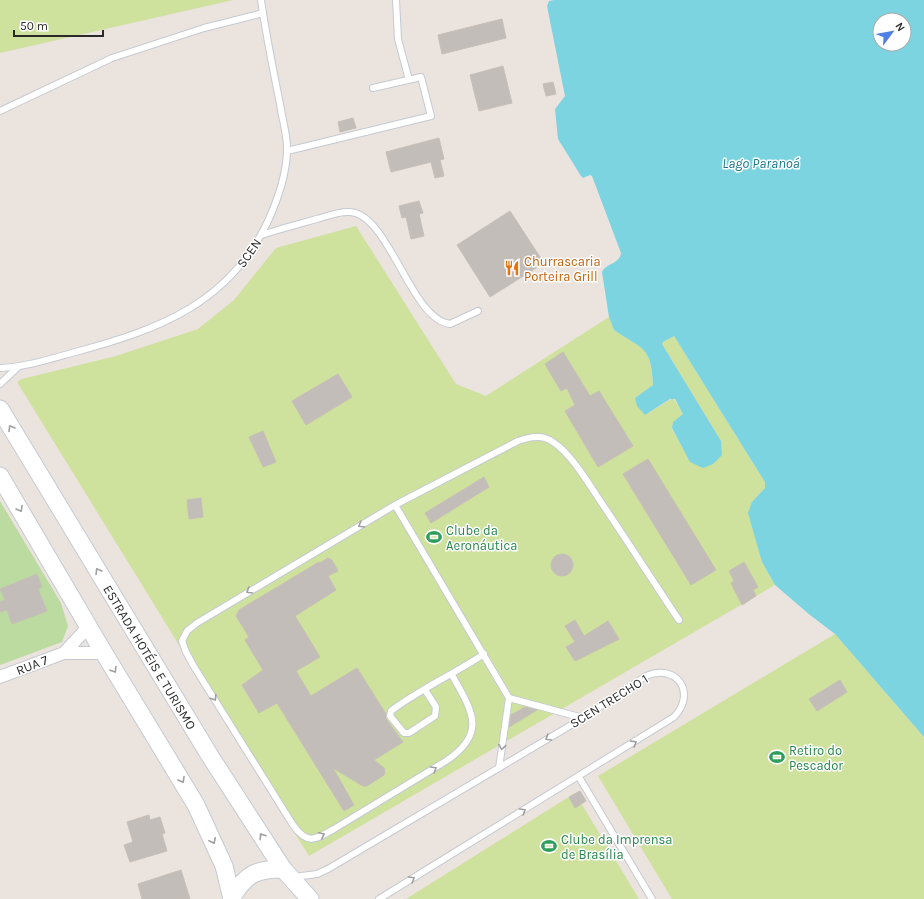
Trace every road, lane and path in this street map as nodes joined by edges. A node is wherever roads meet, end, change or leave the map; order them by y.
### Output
1 (261, 0) edge
2 (396, 0) edge
3 (263, 13) junction
4 (409, 80) junction
5 (374, 88) dead end
6 (0, 111) edge
7 (287, 151) junction
8 (262, 235) junction
9 (478, 311) dead end
10 (18, 367) junction
11 (0, 368) edge
12 (0, 384) edge
13 (0, 409) edge
14 (0, 476) edge
15 (395, 505) junction
16 (679, 620) dead end
17 (88, 627) junction
18 (64, 653) junction
19 (104, 653) junction
20 (484, 654) junction
21 (452, 675) junction
22 (0, 677) edge
23 (425, 690) junction
24 (509, 698) junction
25 (583, 718) junction
26 (499, 768) junction
27 (579, 776) junction
28 (293, 874) junction
29 (232, 898) edge
30 (310, 899) edge
31 (379, 899) edge
32 (652, 899) edge

1 - 3 lane, SCEN
2 - 4 lane
3 - 6 lane
3 - 7 lane, SCEN
4 - 5 lane
4 - 7 lane
7 - 8 lane, SCEN
8 - 9 lane
8 - 10 lane, SCEN
10 - 11 lane, SCEN
10 - 12 lane, SCEN
28 -> 13 main road, ESTRADA HOTÉIS E TURISMO
14 -> 17 main road
15 - 16 lane
15 - 20 lane
15 -> 21 lane
17 - 18 street, RUA 7
17 - 19 main road
18 - 19 street, RUA 7
18 - 22 street, RUA 7
19 -> 29 main road
20 - 21 lane
20 - 24 lane
21 - 23 lane
23 - 23 lane
24 - 25 lane
24 -> 26 lane
25 -> 26 lane, SCEN TRECHO 1
27 -> 25 lane, SCEN TRECHO 1
26 - 28 lane, SCEN TRECHO 1
31 -> 27 lane, SCEN TRECHO 1
27 - 32 lane
28 - 29 main road
28 - 30 main road, ESTRADA HOTÉIS E TURISMO

